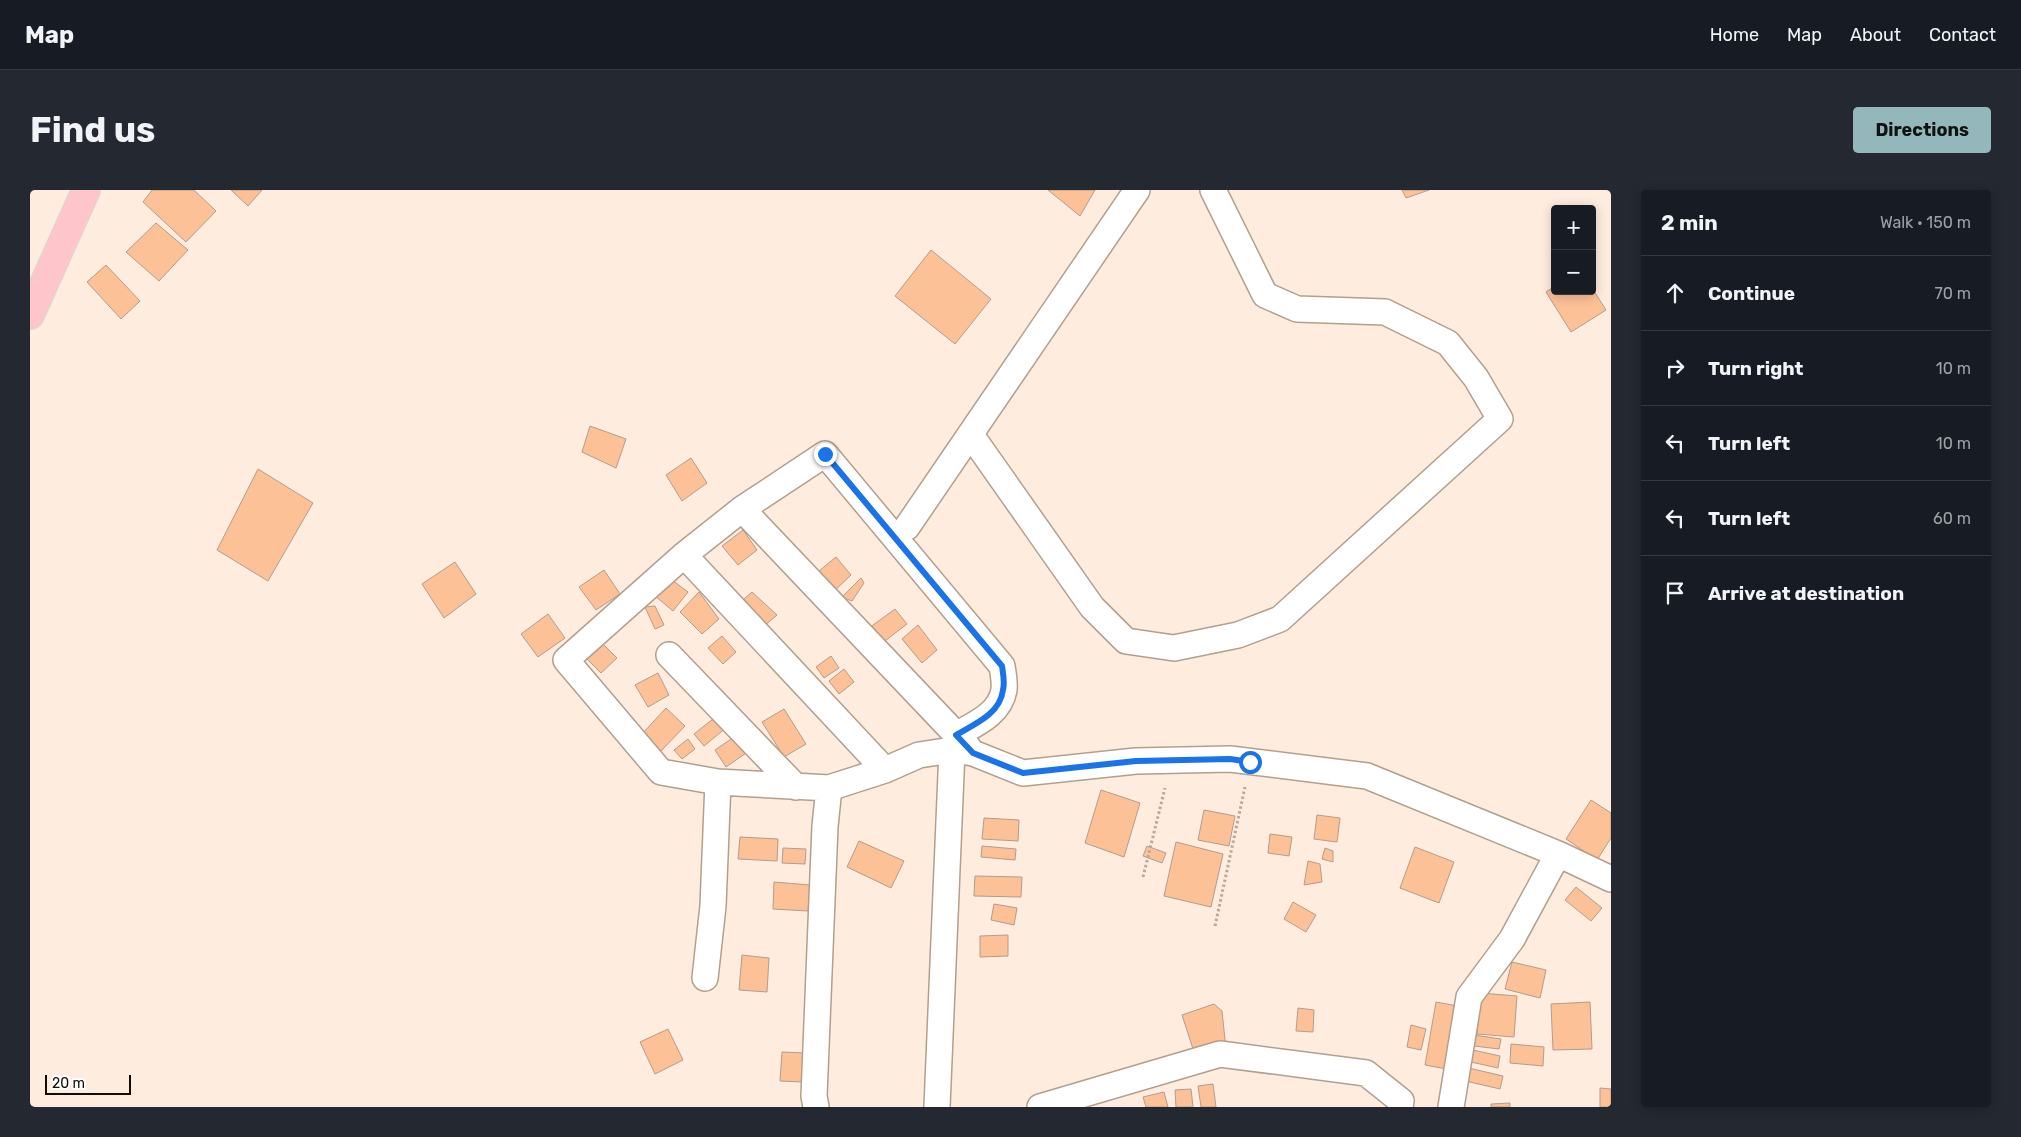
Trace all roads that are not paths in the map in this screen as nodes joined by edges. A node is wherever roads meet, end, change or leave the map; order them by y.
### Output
1 (86, 190) edge
2 (1137, 190) edge
3 (1213, 190) edge
4 (30, 315) edge
5 (971, 436) junction
6 (742, 509) junction
7 (907, 528) dead end
8 (684, 556) junction
9 (669, 655) dead end
10 (960, 746) junction
11 (885, 770) junction
12 (718, 782) junction
13 (796, 787) junction
14 (829, 788) junction
15 (1558, 854) junction
16 (1611, 879) edge
17 (704, 978) dead end
18 (1104, 1099) edge
19 (816, 1107) edge
20 (937, 1107) edge
21 (1040, 1107) edge
22 (1400, 1107) edge
23 (1451, 1107) edge

1 - 4 main road
2 - 5 street
3 - 5 street
5 - 7 street
6 - 8 street
6 - 10 street
6 - 10 street
8 - 11 street
8 - 12 street
9 - 13 street
10 - 11 street
10 - 15 street
10 - 20 street
11 - 14 street
12 - 13 street
12 - 17 street
13 - 14 street
14 - 19 street
15 - 16 street
15 - 23 street
18 - 21 street
18 - 22 street

